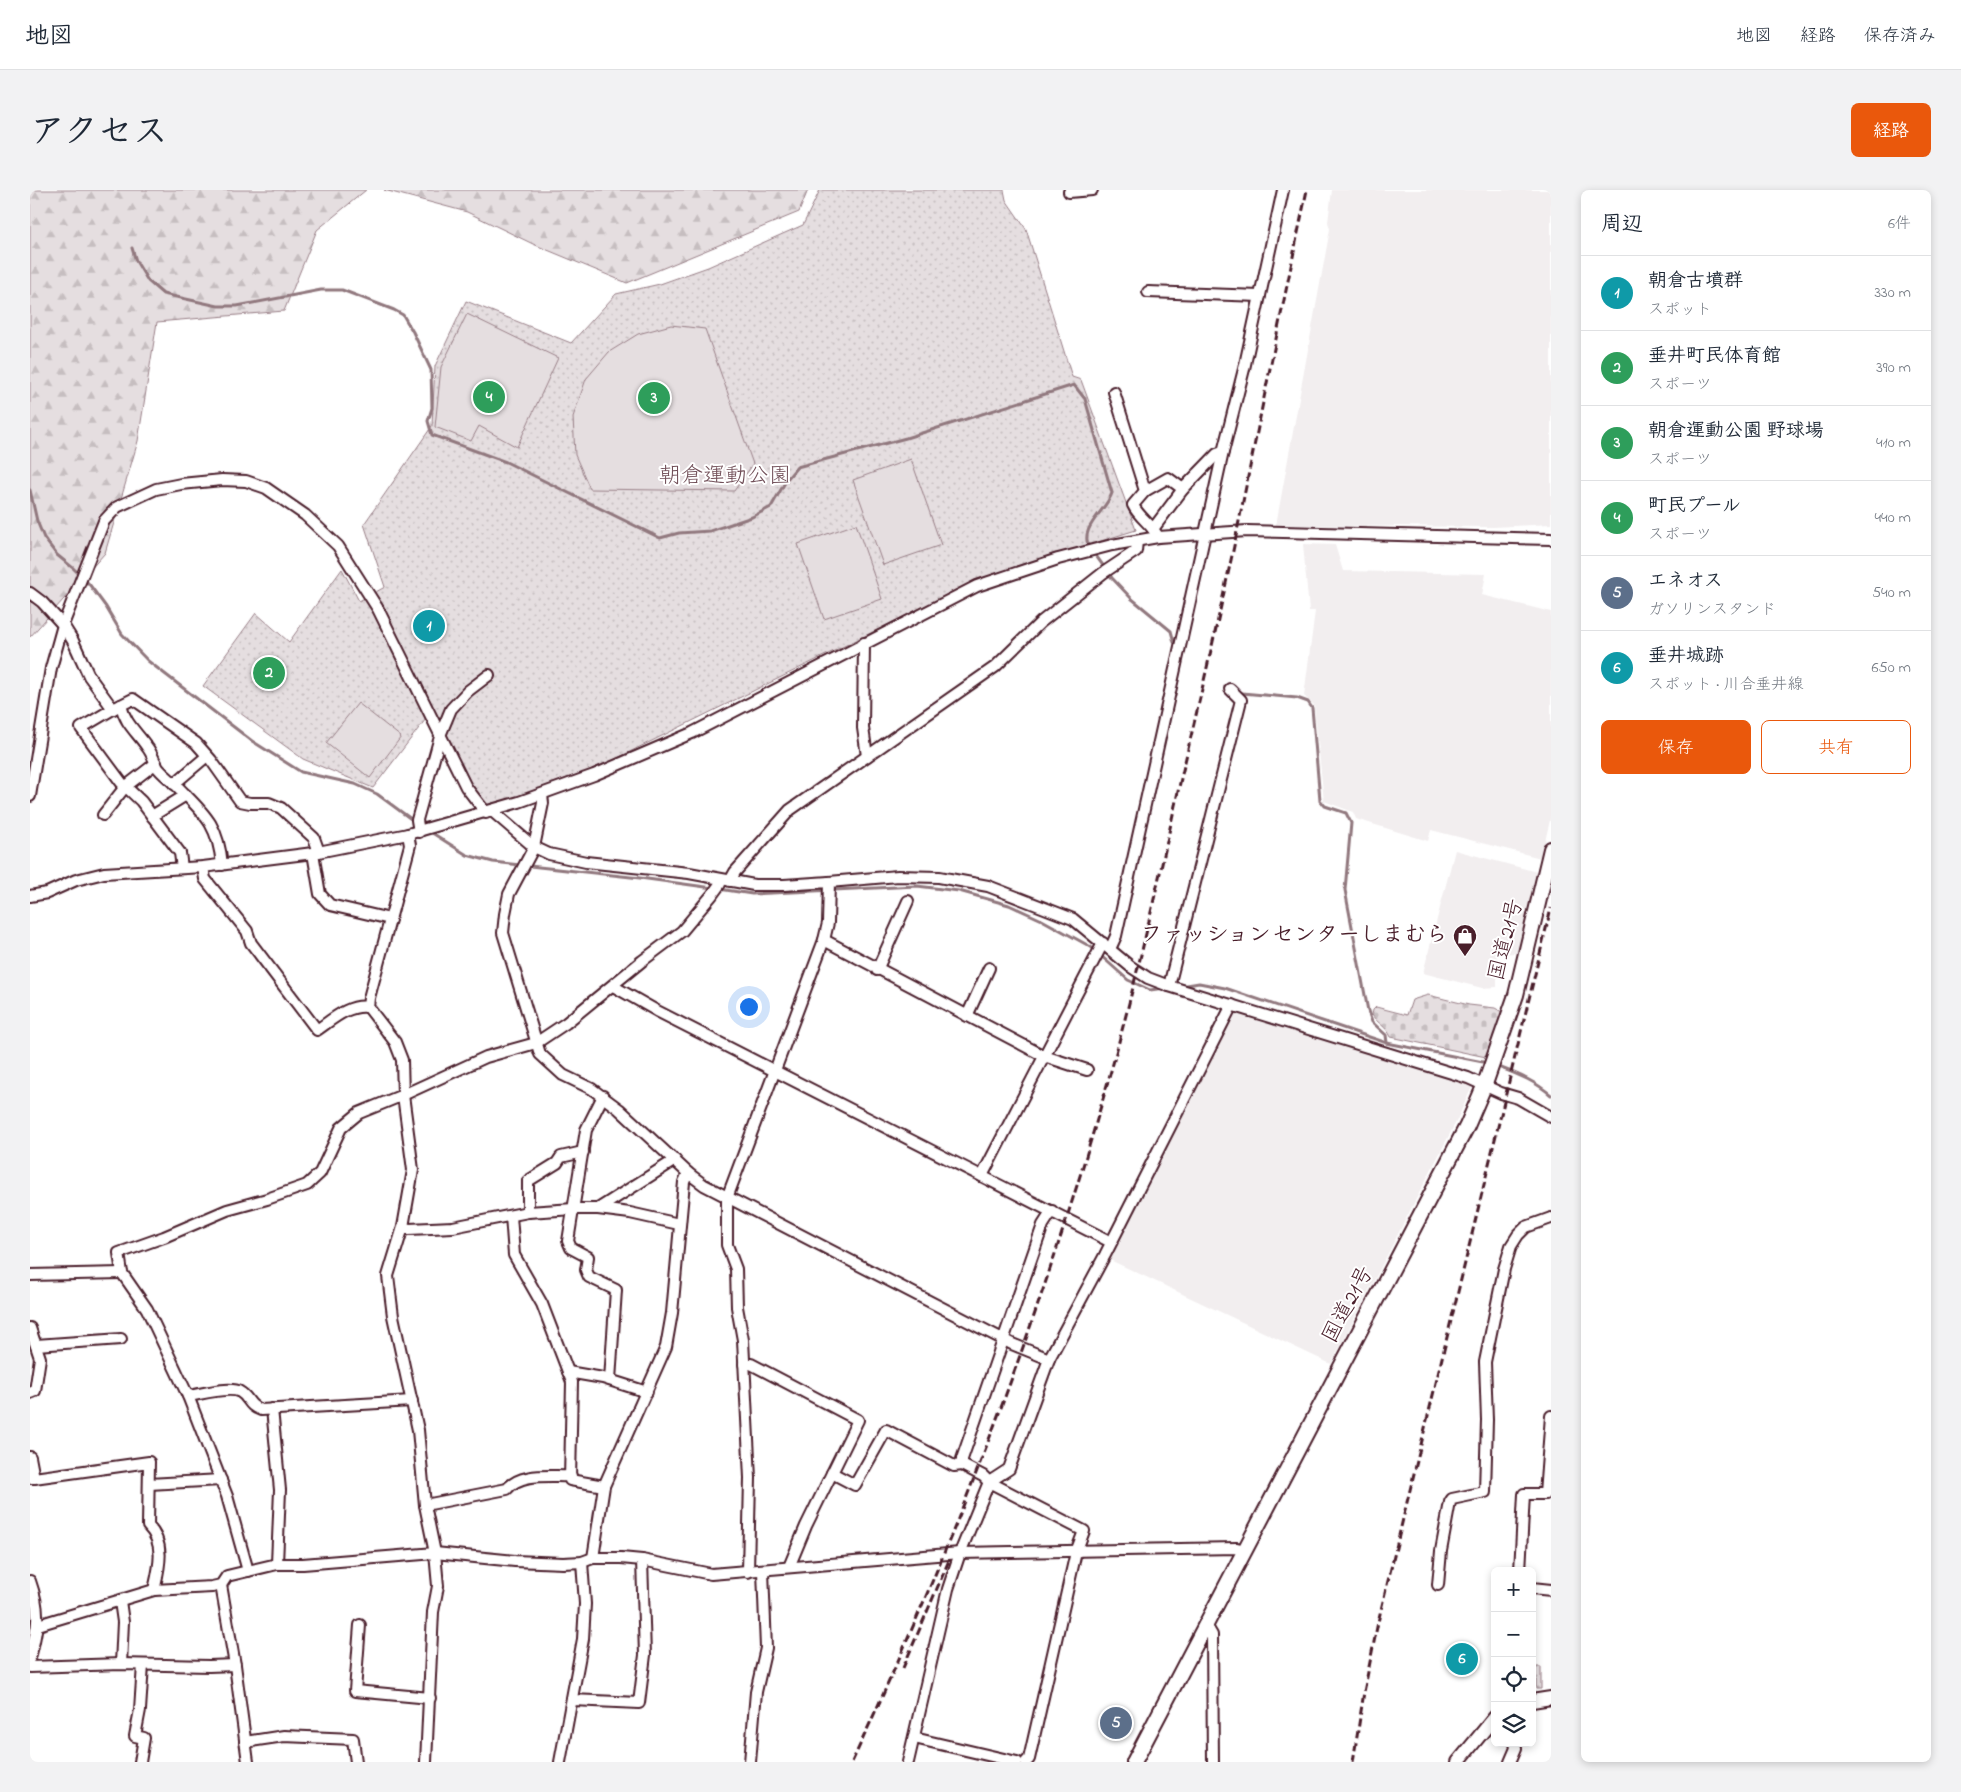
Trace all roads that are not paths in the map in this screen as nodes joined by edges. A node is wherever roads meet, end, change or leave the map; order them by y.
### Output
1 (1092, 190) edge
2 (1283, 190) edge
3 (1069, 192) dead end
4 (1148, 292) dead end
5 (1260, 296) junction
6 (1114, 392) dead end
7 (1223, 452) junction
8 (1183, 490) junction
9 (1145, 491) junction
10 (1155, 533) junction
11 (1206, 533) junction
12 (1551, 539) edge
13 (1137, 541) junction
14 (30, 592) edge
15 (63, 625) junction
16 (864, 643) junction
17 (489, 675) dead end
18 (1230, 689) dead end
19 (117, 707) junction
20 (441, 733) junction
21 (208, 756) junction
22 (868, 756) junction
23 (156, 763) junction
24 (174, 784) junction
25 (125, 787) junction
26 (186, 795) junction
27 (542, 795) junction
28 (30, 796) edge
29 (489, 812) junction
30 (103, 815) dead end
31 (152, 816) junction
32 (419, 832) junction
33 (408, 834) junction
34 (534, 847) junction
35 (1551, 849) edge
36 (316, 853) junction
37 (222, 865) junction
38 (203, 867) junction
39 (182, 868) junction
40 (723, 881) junction
41 (829, 884) junction
42 (30, 896) edge
43 (908, 901) dead end
44 (390, 919) junction
45 (824, 940) junction
46 (1106, 946) junction
47 (989, 968) dead end
48 (877, 970) junction
49 (613, 986) junction
50 (1169, 986) junction
51 (1232, 1005) junction
52 (368, 1007) junction
53 (967, 1016) junction
54 (536, 1043) junction
55 (1044, 1056) junction
56 (774, 1070) junction
57 (1087, 1070) dead end
58 (1485, 1084) junction
59 (403, 1095) junction
60 (603, 1096) junction
61 (1551, 1117) edge
62 (582, 1152) junction
63 (675, 1160) junction
64 (688, 1173) junction
65 (982, 1176) junction
66 (727, 1198) junction
67 (574, 1209) junction
68 (598, 1209) junction
69 (1052, 1211) junction
70 (528, 1212) junction
71 (511, 1216) junction
72 (1551, 1218) edge
73 (679, 1224) junction
74 (403, 1228) junction
75 (1111, 1242) junction
76 (122, 1273) junction
77 (30, 1274) edge
78 (30, 1328) edge
79 (1003, 1339) junction
80 (121, 1340) dead end
81 (36, 1345) junction
82 (1049, 1359) junction
83 (744, 1364) junction
84 (568, 1372) junction
85 (610, 1380) junction
86 (647, 1392) junction
87 (30, 1393) edge
88 (188, 1396) junction
89 (412, 1401) junction
90 (272, 1409) junction
91 (1551, 1416) edge
92 (30, 1456) edge
93 (962, 1465) junction
94 (832, 1473) junction
95 (570, 1476) junction
96 (32, 1478) edge
97 (221, 1480) junction
98 (989, 1482) junction
99 (148, 1484) junction
100 (604, 1486) junction
101 (425, 1504) junction
102 (1245, 1550) junction
103 (1076, 1552) junction
104 (434, 1553) junction
105 (960, 1553) junction
106 (593, 1558) junction
107 (642, 1560) junction
108 (582, 1562) junction
109 (277, 1564) junction
110 (789, 1567) junction
111 (1520, 1567) edge
112 (763, 1570) junction
113 (248, 1571) junction
114 (748, 1572) junction
115 (30, 1581) edge
116 (221, 1585) junction
117 (1438, 1585) dead end
118 (1536, 1588) edge
119 (154, 1590) junction
120 (1551, 1590) edge
121 (120, 1600) junction
122 (38, 1625) junction
123 (1206, 1625) junction
124 (360, 1626) dead end
125 (30, 1658) edge
126 (120, 1664) junction
127 (143, 1665) junction
128 (235, 1665) junction
129 (30, 1667) edge
130 (430, 1698) junction
131 (1551, 1698) edge
132 (572, 1700) junction
133 (1536, 1700) edge
134 (1491, 1722) edge
135 (914, 1738) junction
136 (245, 1742) junction
137 (1516, 1747) edge
138 (140, 1762) edge
139 (248, 1762) edge
140 (356, 1762) edge
141 (426, 1762) edge
142 (560, 1762) edge
143 (750, 1762) edge
144 (908, 1762) edge
145 (1017, 1762) edge
146 (1026, 1762) edge
147 (1134, 1762) edge
148 (1213, 1762) edge
149 (1458, 1762) edge
150 (1510, 1762) edge

1 - 3 street
2 - 5 street
4 - 5 street
5 - 7 street
6 - 9 street
7 - 8 street
7 - 11 street
8 - 9 street
8 - 10 street
9 - 10 street
10 - 11 street
10 - 13 street
11 - 12 street
11 - 46 street
13 - 16 street
13 - 22 street
14 - 15 street
15 - 19 street
15 - 20 street
15 - 28 street
16 - 22 street
16 - 27 street
17 - 20 street
18 - 50 street
19 - 21 street
19 - 23 street
19 - 25 street
20 - 29 street
20 - 32 street
21 - 24 street
21 - 36 street
22 - 40 street
23 - 24 street
23 - 25 street
24 - 26 street
25 - 30 street
25 - 31 street
26 - 31 street
26 - 37 street
27 - 29 street
27 - 34 street
29 - 32 street
29 - 34 street
31 - 39 street
32 - 33 street
33 - 36 street
33 - 44 street
34 - 40 street
34 - 54 street
35 - 58 highway, 国道21号
36 - 37 street
36 - 44 street
37 - 38 street
38 - 39 street
38 - 52 street
39 - 42 street
40 - 41 street
40 - 49 street
41 - 45 street
41 - 46 street
43 - 48 street
44 - 52 street
45 - 48 street
45 - 56 street
46 - 50 street
46 - 55 street
47 - 53 street
48 - 53 street
49 - 54 street
49 - 56 street
50 - 51 street
51 - 58 street
51 - 75 street
52 - 59 street
53 - 55 street
54 - 59 street
54 - 60 street
55 - 57 street
55 - 65 street
56 - 65 street
56 - 66 street
58 - 61 street
58 - 102 highway, 国道21号
59 - 74 street
59 - 76 street
60 - 62 street
60 - 63 street
62 - 67 street
62 - 70 street
63 - 64 street
63 - 68 street
64 - 66 street
64 - 73 street
65 - 69 street
66 - 79 street
66 - 83 street
67 - 68 street
67 - 70 street
67 - 85 street
68 - 73 street
69 - 75 street
69 - 79 street
70 - 71 street
71 - 74 street
71 - 84 street
72 - 117 street
73 - 86 street
74 - 89 street
75 - 82 street
76 - 77 street
76 - 88 street
78 - 81 street
79 - 82 street
79 - 93 street
80 - 81 street
81 - 87 street
82 - 98 street
83 - 94 street
83 - 114 street
84 - 85 street
84 - 95 street
85 - 86 street
86 - 100 street
88 - 90 street
88 - 97 street
89 - 90 street
89 - 101 street
90 - 109 street
91 - 111 street
92 - 96 street
93 - 94 street
93 - 98 street
94 - 110 street
95 - 100 street
95 - 101 street
96 - 99 street
97 - 99 street
97 - 113 street
98 - 103 street
98 - 105 street
99 - 119 street
100 - 106 street
101 - 104 street
102 - 103 street
102 - 123 highway, 国道21号
103 - 105 street
103 - 146 street
104 - 108 street
104 - 109 street
104 - 130 street
105 - 110 street
105 - 135 street
106 - 107 street
106 - 108 street
107 - 114 street
107 - 132 street
108 - 132 street
109 - 113 street
110 - 112 street
112 - 114 street
112 - 143 street
113 - 116 street
115 - 122 street
116 - 119 street
116 - 128 street
118 - 120 street
119 - 121 street
121 - 122 street
121 - 126 street
122 - 125 street
123 - 147 highway, 国道21号
123 - 148 street
124 - 130 street
126 - 127 street
126 - 129 street
127 - 128 street
127 - 138 street
128 - 136 street
130 - 141 street
131 - 133 main road
132 - 142 street
134 - 149 main road
135 - 144 street
135 - 145 street
136 - 139 street
136 - 140 street
137 - 150 street

